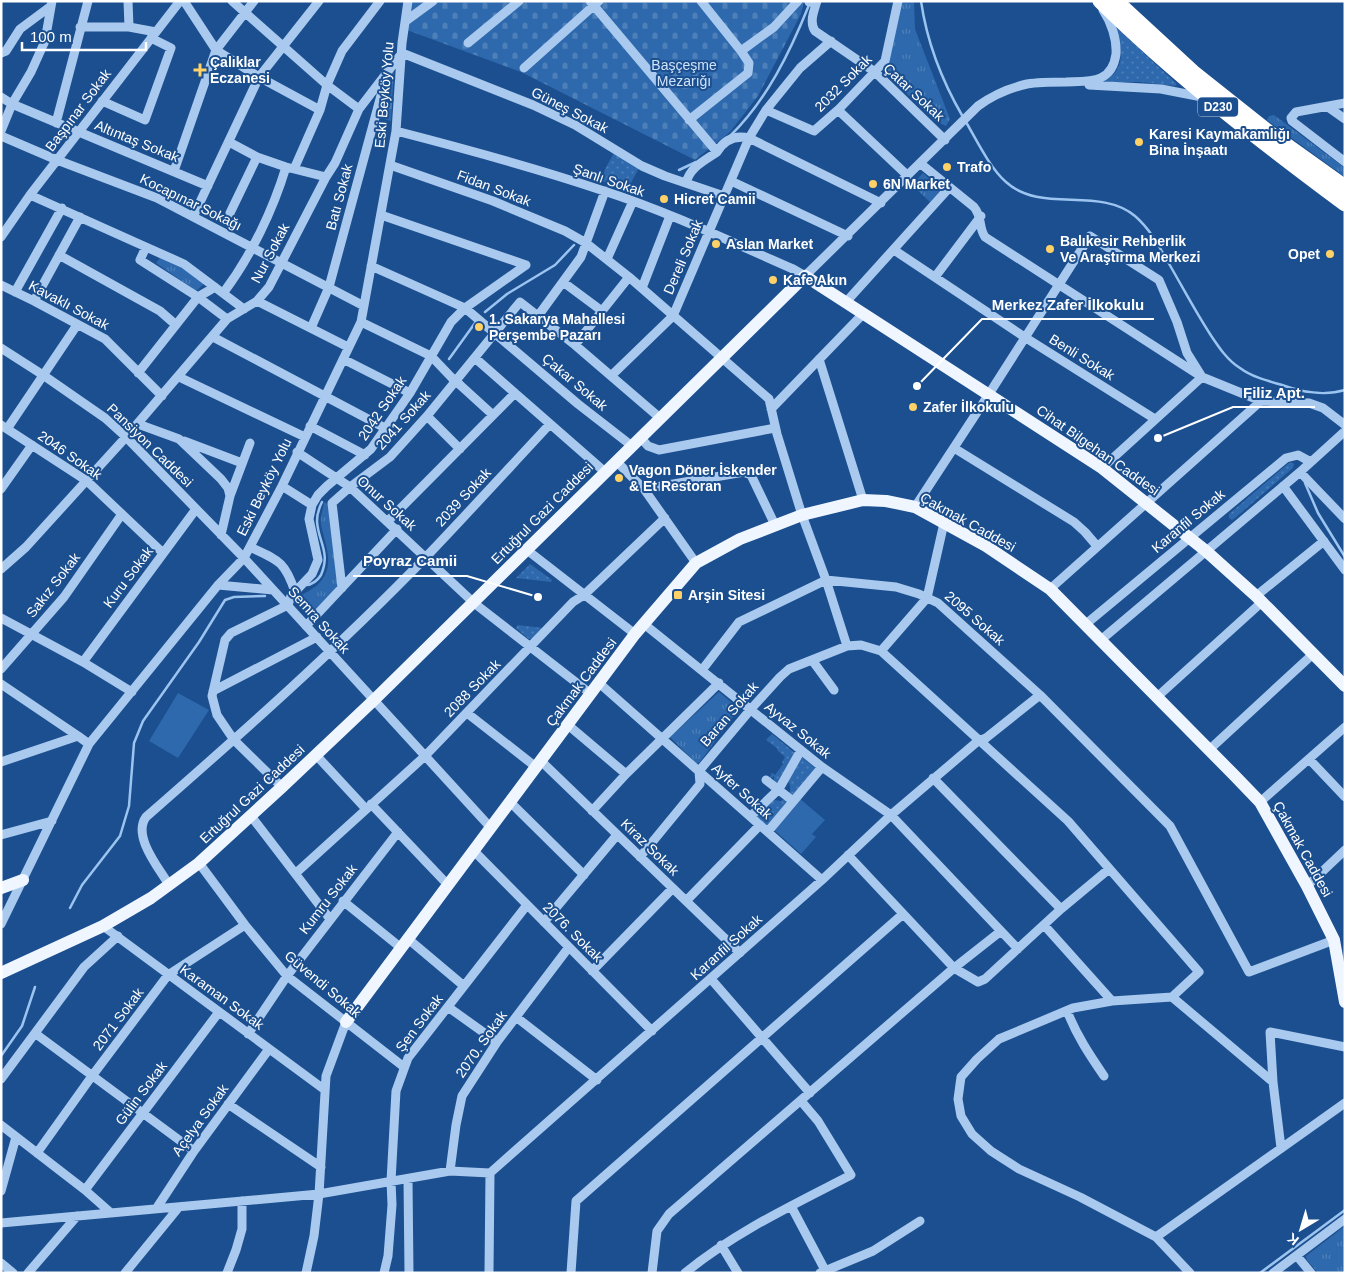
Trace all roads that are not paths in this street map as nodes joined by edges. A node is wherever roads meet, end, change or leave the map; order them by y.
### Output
1 (88, 1) edge
2 (128, 1) edge
3 (180, 1) edge
4 (184, 1) edge
5 (232, 1) edge
6 (254, 1) edge
7 (319, 1) edge
8 (380, 1) edge
9 (408, 1) edge
10 (433, 1) edge
11 (519, 1) edge
12 (701, 1) edge
13 (798, 1) edge
14 (817, 1) edge
15 (898, 1) edge
16 (1098, 1) edge
17 (1116, 1) edge
18 (52, 3) edge
19 (594, 3) edge
20 (245, 13) junction
21 (407, 20) dead end
22 (80, 27) junction
23 (129, 27) junction
24 (153, 35) junction
25 (831, 41) junction
26 (468, 43) dead end
27 (283, 47) junction
28 (216, 50) junction
29 (742, 51) junction
30 (1, 53) edge
31 (402, 53) junction
32 (524, 68) dead end
33 (387, 72) junction
34 (875, 72) junction
35 (258, 77) junction
36 (1054, 83) junction
37 (327, 85) junction
38 (1, 97) edge
39 (1207, 98) junction
40 (102, 101) junction
41 (1345, 103) edge
42 (12, 104) junction
43 (1328, 107) junction
44 (359, 109) junction
45 (320, 110) junction
46 (766, 110) junction
47 (838, 110) junction
48 (1345, 119) edge
49 (689, 120) junction
50 (56, 123) junction
51 (1, 131) edge
52 (78, 132) junction
53 (396, 132) junction
54 (1, 136) edge
55 (748, 138) junction
56 (945, 140) junction
57 (229, 142) junction
58 (714, 150) junction
59 (257, 157) junction
60 (57, 160) junction
61 (1345, 162) edge
62 (921, 164) junction
63 (390, 165) junction
64 (290, 168) junction
65 (174, 171) junction
66 (908, 176) junction
67 (326, 177) junction
68 (731, 181) junction
69 (686, 183) junction
70 (208, 186) junction
71 (1345, 187) edge
72 (949, 188) junction
73 (605, 191) junction
74 (30, 194) junction
75 (724, 196) junction
76 (633, 201) junction
77 (881, 203) junction
78 (1345, 204) edge
79 (62, 208) junction
80 (230, 213) dead end
81 (381, 215) junction
82 (80, 216) junction
83 (670, 216) junction
84 (981, 216) junction
85 (193, 217) junction
86 (708, 232) junction
87 (848, 236) junction
88 (1, 237) edge
89 (586, 243) junction
90 (146, 247) junction
91 (252, 248) junction
92 (894, 250) junction
93 (59, 254) junction
94 (607, 259) junction
95 (281, 262) junction
96 (371, 266) junction
97 (805, 276) junction
98 (629, 277) junction
99 (935, 277) junction
100 (563, 282) junction
101 (1, 285) edge
102 (1059, 285) junction
103 (329, 287) junction
104 (215, 288) junction
105 (642, 288) junction
106 (15, 292) junction
107 (224, 292) junction
108 (198, 297) junction
109 (34, 301) junction
110 (257, 301) junction
111 (846, 302) junction
112 (364, 306) junction
113 (465, 308) junction
114 (244, 309) junction
115 (602, 312) junction
116 (863, 314) junction
117 (538, 316) junction
118 (673, 316) junction
119 (227, 319) junction
120 (361, 322) junction
121 (77, 325) junction
122 (176, 325) junction
123 (312, 328) junction
124 (495, 333) junction
125 (213, 337) junction
126 (1026, 337) junction
127 (575, 345) junction
128 (348, 347) junction
129 (1, 348) edge
130 (431, 356) junction
131 (475, 358) junction
132 (342, 359) junction
133 (721, 359) junction
134 (818, 359) junction
135 (138, 373) junction
136 (43, 375) junction
137 (612, 376) junction
138 (179, 377) junction
139 (1202, 377) junction
140 (410, 393) junction
141 (514, 393) junction
142 (989, 394) junction
143 (162, 396) junction
144 (324, 397) junction
145 (1261, 401) junction
146 (771, 409) junction
147 (493, 415) junction
148 (427, 416) junction
149 (660, 418) junction
150 (1155, 419) junction
151 (138, 424) junction
152 (550, 424) junction
153 (1345, 424) edge
154 (310, 426) junction
155 (4, 427) edge
156 (385, 428) junction
157 (775, 428) junction
158 (1345, 431) edge
159 (305, 437) junction
160 (126, 438) junction
161 (180, 439) junction
162 (636, 442) junction
163 (250, 443) dead end
164 (32, 445) junction
165 (954, 448) junction
166 (460, 449) junction
167 (297, 452) junction
168 (365, 455) junction
169 (616, 461) junction
170 (242, 462) junction
171 (1311, 462) junction
172 (1102, 468) junction
173 (605, 472) junction
174 (1300, 472) junction
175 (338, 478) junction
176 (87, 481) junction
177 (282, 486) junction
178 (1283, 486) junction
179 (350, 487) junction
180 (1, 489) edge
181 (644, 489) junction
182 (230, 496) junction
183 (863, 500) junction
184 (1148, 503) junction
185 (312, 505) junction
186 (915, 507) junction
187 (196, 509) junction
188 (122, 514) junction
189 (802, 515) junction
190 (665, 518) junction
191 (1345, 519) edge
192 (388, 521) junction
193 (944, 523) junction
194 (774, 525) junction
195 (397, 529) junction
196 (221, 535) junction
197 (1190, 537) junction
198 (1324, 541) junction
199 (1097, 546) junction
200 (250, 547) junction
201 (527, 550) junction
202 (1206, 550) junction
203 (163, 553) junction
204 (426, 557) junction
205 (244, 558) junction
206 (696, 563) junction
207 (1, 570) edge
208 (1345, 570) edge
209 (826, 580) junction
210 (218, 585) junction
211 (342, 588) junction
212 (1050, 589) junction
213 (274, 590) junction
214 (295, 592) junction
215 (584, 594) junction
216 (927, 598) junction
217 (1259, 599) junction
218 (474, 603) junction
219 (288, 606) junction
220 (1, 618) edge
221 (1086, 624) junction
222 (306, 626) junction
223 (640, 629) junction
224 (31, 634) junction
225 (317, 637) junction
226 (1102, 640) junction
227 (847, 646) junction
228 (531, 647) junction
229 (881, 651) junction
230 (330, 652) junction
231 (1313, 654) junction
232 (812, 660) junction
233 (82, 662) junction
234 (1, 669) edge
235 (702, 670) junction
236 (599, 683) junction
237 (719, 683) junction
238 (1, 684) edge
239 (1345, 686) edge
240 (834, 690) dead end
241 (213, 691) junction
242 (132, 692) junction
243 (591, 694) junction
244 (1040, 695) junction
245 (1157, 697) junction
246 (374, 700) junction
247 (751, 709) junction
248 (467, 712) junction
249 (568, 724) junction
250 (1345, 727) edge
251 (78, 736) junction
252 (662, 739) junction
253 (234, 740) junction
254 (978, 741) junction
255 (90, 744) junction
256 (801, 750) junction
257 (1210, 750) junction
258 (316, 755) junction
259 (425, 756) junction
260 (1309, 759) junction
261 (1, 762) edge
262 (538, 764) junction
263 (822, 767) junction
264 (699, 771) junction
265 (626, 774) junction
266 (933, 778) junction
267 (766, 780) dead end
268 (282, 787) junction
269 (779, 789) junction
270 (1345, 797) edge
271 (793, 801) junction
272 (510, 802) junction
273 (1260, 802) junction
274 (369, 807) junction
275 (592, 811) junction
276 (754, 814) dead end
277 (891, 815) junction
278 (251, 816) junction
279 (52, 821) junction
280 (760, 825) junction
281 (491, 828) junction
282 (770, 829) dead end
283 (398, 832) junction
284 (618, 835) junction
285 (1, 836) edge
286 (474, 851) junction
287 (1343, 854) edge
288 (848, 855) junction
289 (640, 857) junction
290 (199, 864) junction
291 (1109, 869) junction
292 (296, 873) junction
293 (584, 875) junction
294 (23, 880) junction
295 (822, 880) junction
296 (169, 885) junction
297 (448, 885) junction
298 (1307, 886) junction
299 (1, 888) edge
300 (672, 889) junction
301 (343, 901) junction
302 (686, 901) junction
303 (527, 904) junction
304 (1061, 909) junction
305 (904, 914) junction
306 (330, 919) junction
307 (544, 922) junction
308 (1, 924) edge
309 (244, 925) junction
310 (1044, 925) junction
311 (104, 926) junction
312 (1001, 931) junction
313 (118, 936) junction
314 (1334, 940) junction
315 (404, 943) junction
316 (569, 947) junction
317 (1018, 949) junction
318 (740, 953) junction
319 (954, 968) junction
320 (592, 971) junction
321 (1, 973) edge
322 (168, 975) junction
323 (287, 976) junction
324 (711, 979) junction
325 (464, 986) junction
326 (1172, 997) junction
327 (1112, 1001) junction
328 (1345, 1002) edge
329 (448, 1007) junction
330 (1067, 1011) junction
331 (219, 1012) junction
332 (516, 1017) junction
333 (346, 1022) junction
334 (652, 1031) junction
335 (36, 1034) junction
336 (248, 1034) junction
337 (762, 1038) junction
338 (497, 1042) junction
339 (1345, 1047) edge
340 (269, 1048) junction
341 (404, 1067) junction
342 (92, 1076) junction
343 (1104, 1076) dead end
344 (1, 1079) edge
345 (597, 1080) junction
346 (1273, 1082) junction
347 (325, 1090) junction
348 (810, 1093) junction
349 (801, 1101) junction
350 (1345, 1102) edge
351 (228, 1104) junction
352 (143, 1114) junction
353 (1, 1125) edge
354 (16, 1137) junction
355 (1281, 1148) junction
356 (194, 1152) junction
357 (37, 1153) junction
358 (321, 1167) junction
359 (450, 1171) junction
360 (490, 1173) junction
361 (408, 1178) junction
362 (391, 1181) junction
363 (1, 1190) edge
364 (85, 1190) junction
365 (319, 1194) junction
366 (242, 1201) junction
367 (791, 1206) junction
368 (179, 1207) junction
369 (156, 1209) junction
370 (111, 1213) junction
371 (77, 1216) junction
372 (1345, 1219) edge
373 (920, 1221) dead end
374 (1, 1223) edge
375 (1156, 1237) junction
376 (720, 1246) junction
377 (1297, 1256) junction
378 (1, 1263) edge
379 (130, 1271) edge
380 (822, 1271) edge
381 (13, 1273) edge
382 (28, 1273) edge
383 (227, 1273) edge
384 (306, 1273) edge
385 (384, 1273) edge
386 (409, 1273) edge
387 (489, 1273) edge
388 (572, 1273) edge
389 (652, 1273) edge
390 (685, 1273) edge
391 (738, 1273) edge
392 (1190, 1273) edge
393 (1273, 1273) edge
394 (1311, 1273) edge

1 - 22 street
2 - 23 street
3 - 24 street, Başpınar Sokak
4 - 28 street
5 - 20 street
6 - 20 street
7 - 27 street
8 - 37 street
9 - 31 street, Eski Beyköy Yolu
10 - 21 street
11 - 26 street
12 - 29 street
13 - 29 street
14 - 25 street, Çatar Sokak
15 - 34 street, 2032 Sokak
16 - 36 street
16 - 39 highway, D230
17 - 71 highway, D230
18 - 30 street
18 - 42 street
19 - 32 street
19 - 49 street
20 - 27 street
20 - 28 street
22 - 23 street
22 - 50 street
23 - 24 street
24 - 40 street, Başpınar Sokak
24 - 40 street
25 - 34 street, Çatar Sokak
25 - 46 street, Dereli Sokak
27 - 35 street
27 - 37 street
28 - 35 street
28 - 65 street
29 - 49 street
31 - 33 street, Nur Sokak
31 - 53 street, Eski Beyköy Yolu
31 - 69 street, Güneş Sokak
33 - 44 street, Nur Sokak
33 - 103 street, Batı Sokak
34 - 47 street, 2032 Sokak
34 - 56 street, Çatar Sokak
35 - 45 street
35 - 57 street
36 - 39 street
36 - 56 street, Ertuğrul Gazi Caddesi
37 - 44 street
37 - 45 street
38 - 42 street, Altıntaş Sokak
39 - 78 highway, D230
40 - 52 street, Başpınar Sokak
41 - 43 street
42 - 50 street, Altıntaş Sokak
42 - 51 street
43 - 48 street
43 - 61 street
44 - 67 street, Nur Sokak
45 - 64 street
46 - 47 street, 2032 Sokak
46 - 55 street, Dereli Sokak
47 - 66 street
49 - 58 street
50 - 52 street, Altıntaş Sokak
52 - 60 street, Başpınar Sokak
52 - 65 street, Altıntaş Sokak
53 - 63 street, Eski Beyköy Yolu
53 - 73 street, Şanlı Sokak
54 - 60 street, Kocapınar Sokağı
55 - 58 street
55 - 68 street, Dereli Sokak
55 - 77 street
56 - 62 street, Ertuğrul Gazi Caddesi
57 - 59 street
57 - 70 street
58 - 69 street
59 - 64 street
59 - 80 street
60 - 74 street, Başpınar Sokak
60 - 85 street, Kocapınar Sokağı
62 - 66 street, Ertuğrul Gazi Caddesi
62 - 72 street
63 - 81 street, Eski Beyköy Yolu
63 - 89 street, Fidan Sokak
64 - 67 street
64 - 91 street
65 - 70 street, Altıntaş Sokak
66 - 77 street, Ertuğrul Gazi Caddesi
67 - 95 street, Nur Sokak
68 - 75 street, Dereli Sokak
68 - 87 street
69 - 75 street, Güneş Sokak
70 - 85 street
72 - 84 street
72 - 92 street
73 - 76 street, Şanlı Sokak
73 - 89 street
74 - 79 street
74 - 88 street, Başpınar Sokak
75 - 86 street, Dereli Sokak
76 - 83 street, Şanlı Sokak
76 - 94 street
77 - 87 street, Ertuğrul Gazi Caddesi
79 - 82 street
79 - 106 street
81 - 96 street, Eski Beyköy Yolu
81 - 113 street, 2042 Sokak
82 - 90 street
82 - 93 street
83 - 86 street, Şanlı Sokak
83 - 105 street
84 - 99 street
84 - 102 street
85 - 91 street, Kocapınar Sokağı
86 - 97 street, Şanlı Sokak
86 - 118 street, Dereli Sokak
87 - 97 street, Ertuğrul Gazi Caddesi
89 - 94 street, Fidan Sokak
89 - 100 street
90 - 104 street
90 - 108 street
91 - 95 street, Kocapınar Sokağı
91 - 107 street
92 - 99 street, Benli Sokak
92 - 111 street
93 - 109 street
93 - 122 street
94 - 98 street, Fidan Sokak
95 - 103 street, Kocapınar Sokağı
95 - 110 street, Nur Sokak
96 - 112 street, Eski Beyköy Yolu
96 - 113 street, Çakar Sokak
97 - 111 main road, Cihat Bilgehan Caddesi
97 - 133 main road, Ertuğrul Gazi Caddesi
98 - 105 street, Fidan Sokak
98 - 115 street
99 - 126 street, Benli Sokak
100 - 115 street
100 - 117 street
101 - 106 street, Kavaklı Sokak
102 - 126 street
102 - 139 street
102 - 139 street
103 - 112 street, Kocapınar Sokağı
103 - 123 street, Batı Sokak
104 - 107 street
104 - 108 street
105 - 118 street, Fidan Sokak
106 - 109 street, Kavaklı Sokak
107 - 114 street
108 - 119 street
108 - 122 street
109 - 121 street, Kavaklı Sokak
110 - 114 street, Nur Sokak
110 - 123 street
111 - 116 main road, Cihat Bilgehan Caddesi
112 - 120 street, Eski Beyköy Yolu
113 - 124 street, Çakar Sokak
113 - 130 street, 2042 Sokak
114 - 119 street, Nur Sokak
115 - 127 street
116 - 134 street
116 - 142 main road, Cihat Bilgehan Caddesi
117 - 124 street, 2041 Sokak
117 - 127 street
118 - 133 street, Fidan Sokak
118 - 137 street, Dereli Sokak
119 - 125 street, Nur Sokak
120 - 128 street, Eski Beyköy Yolu
120 - 130 street
121 - 135 street, Kavaklı Sokak
121 - 136 street
122 - 135 street
123 - 128 street
124 - 131 street, 2041 Sokak
124 - 162 street, Çakar Sokak
125 - 138 street, Nur Sokak
125 - 144 street
126 - 142 street
126 - 150 street, Benli Sokak
127 - 137 street
128 - 132 street, Eski Beyköy Yolu
129 - 136 street, Pansiyon Caddesi
130 - 140 street, 2042 Sokak
130 - 147 street
131 - 141 street
131 - 148 street, 2041 Sokak
132 - 140 street
132 - 144 street, Eski Beyköy Yolu
133 - 146 street, Fidan Sokak
133 - 149 main road, Ertuğrul Gazi Caddesi
134 - 146 street
134 - 183 street
135 - 143 street, Kavaklı Sokak
136 - 155 street
136 - 160 street, Pansiyon Caddesi
137 - 149 street
138 - 143 street, Nur Sokak
138 - 159 street
139 - 145 street
139 - 150 street
140 - 156 street, 2042 Sokak
141 - 147 street
141 - 152 street
142 - 165 street
142 - 172 main road, Cihat Bilgehan Caddesi
143 - 151 street, Nur Sokak
144 - 154 street, Eski Beyköy Yolu
144 - 156 street
145 - 153 street
145 - 184 street
146 - 157 street
147 - 166 street
148 - 166 street
148 - 179 street, 2041 Sokak
149 - 162 main road, Ertuğrul Gazi Caddesi
150 - 172 street
151 - 160 street, Nur Sokak
151 - 161 street
152 - 173 street
152 - 204 street, 2039 Sokak
154 - 159 street, Eski Beyköy Yolu
154 - 168 street
155 - 164 street, 2046 Sokak
156 - 168 street, 2042 Sokak
157 - 162 street, Çakar Sokak
157 - 189 street
158 - 171 street
159 - 167 street, Eski Beyköy Yolu
160 - 176 street, Nur Sokak
160 - 187 street, Pansiyon Caddesi
161 - 170 street
161 - 182 street
162 - 169 main road, Ertuğrul Gazi Caddesi
163 - 170 street
164 - 176 street, 2046 Sokak
164 - 180 street
165 - 186 street
165 - 199 street
166 - 192 street
167 - 175 street, Onur Sokak
167 - 177 street, Eski Beyköy Yolu
168 - 175 street, 2042 Sokak
169 - 173 main road, Ertuğrul Gazi Caddesi
169 - 181 street
170 - 182 street
171 - 174 street
171 - 197 street, Karanfil Sokak
172 - 184 main road, Cihat Bilgehan Caddesi
173 - 201 main road, Ertuğrul Gazi Caddesi
174 - 178 street
174 - 191 street
175 - 179 street, Onur Sokak
175 - 185 street, 2042 Sokak
176 - 188 street, 2046 Sokak
176 - 207 street, Nur Sokak
177 - 185 street
177 - 200 street, Eski Beyköy Yolu
178 - 198 street
178 - 202 street
179 - 192 street, Onur Sokak
179 - 211 street, 2041 Sokak
181 - 190 street
181 - 194 street
182 - 196 street
183 - 186 main road, Çakmak Caddesi
183 - 189 main road, Çakmak Caddesi
184 - 197 main road, Cihat Bilgehan Caddesi
184 - 199 street
185 - 214 street
186 - 193 main road, Çakmak Caddesi
187 - 196 street, Pansiyon Caddesi
187 - 203 street, Kuru Sokak
188 - 203 street, 2046 Sokak
188 - 224 street, Sakız Sokak
189 - 194 main road, Çakmak Caddesi
189 - 209 street
190 - 206 street
190 - 215 street, 2088 Sokak
192 - 195 street, Onur Sokak
193 - 212 main road, Çakmak Caddesi
193 - 216 street
194 - 206 main road, Çakmak Caddesi
195 - 204 street, Onur Sokak
195 - 211 street
196 - 205 street, Pansiyon Caddesi
197 - 202 main road, Cihat Bilgehan Caddesi
197 - 221 street, Karanfil Sokak
198 - 208 street
198 - 217 street
199 - 212 street
200 - 205 street, Eski Beyköy Yolu
200 - 214 street
201 - 215 street, Ayvaz Sokak
201 - 218 main road, Ertuğrul Gazi Caddesi
202 - 217 main road, Cihat Bilgehan Caddesi
202 - 226 street
203 - 233 street, Kuru Sokak
204 - 218 street, Onur Sokak
204 - 230 street, 2039 Sokak
205 - 210 street, Eski Beyköy Yolu
205 - 213 street, Semra Sokak
206 - 223 main road, Çakmak Caddesi
209 - 216 street, 2095 Sokak
209 - 227 street
209 - 235 street
210 - 213 street
210 - 242 street, Eski Beyköy Yolu
211 - 222 street
212 - 221 main road, Çakmak Caddesi
213 - 219 street, Semra Sokak
214 - 219 street
215 - 223 street, Ayvaz Sokak
215 - 228 street, 2088 Sokak
216 - 229 street
216 - 244 street, 2095 Sokak
217 - 231 main road, Cihat Bilgehan Caddesi
217 - 245 street
218 - 228 street, Onur Sokak
218 - 246 main road, Ertuğrul Gazi Caddesi
219 - 222 street, Semra Sokak
219 - 241 street
220 - 224 street
221 - 226 main road, Çakmak Caddesi
222 - 225 street, Semra Sokak
223 - 235 street, Ayvaz Sokak
223 - 236 main road, Çakmak Caddesi
224 - 233 street
224 - 234 street, Sakız Sokak
225 - 230 street, Semra Sokak
225 - 241 street
226 - 245 main road, Çakmak Caddesi
227 - 229 street, Baran Sokak
227 - 232 street, Baran Sokak
228 - 243 street, Onur Sokak
228 - 248 street, 2088 Sokak
229 - 254 street
230 - 246 street, Semra Sokak
230 - 253 street, 2039 Sokak
231 - 239 main road, Cihat Bilgehan Caddesi
231 - 257 street
232 - 240 street
232 - 247 street, Baran Sokak
233 - 242 street
235 - 237 street, Ayvaz Sokak
236 - 243 main road, Çakmak Caddesi
236 - 252 street, Ayfer Sokak
237 - 247 street, Ayvaz Sokak
237 - 252 street
238 - 251 street
241 - 253 street
242 - 255 street, Eski Beyköy Yolu
243 - 249 main road, Çakmak Caddesi
244 - 254 street, Karanfil Sokak
244 - 314 street, 2095 Sokak
245 - 257 main road, Çakmak Caddesi
246 - 258 main road, Ertuğrul Gazi Caddesi
246 - 259 street, Semra Sokak
247 - 256 street, Ayvaz Sokak
247 - 264 street, Baran Sokak
248 - 259 street, 2088 Sokak
248 - 262 street, Kiraz Sokak
249 - 262 main road, Çakmak Caddesi
249 - 265 street
250 - 260 street
251 - 255 street
251 - 261 street
252 - 264 street, Ayfer Sokak
252 - 265 street
253 - 268 street
253 - 296 street, 2039 Sokak
254 - 266 street, Karanfil Sokak
254 - 291 street
255 - 279 street, Eski Beyköy Yolu
256 - 263 street, Ayvaz Sokak
256 - 269 street
257 - 273 main road, Çakmak Caddesi
258 - 268 main road, Ertuğrul Gazi Caddesi
258 - 274 street
259 - 274 street, 2088 Sokak
259 - 281 street, Semra Sokak
260 - 270 street
260 - 273 street
262 - 272 main road, Çakmak Caddesi
262 - 275 street, Kiraz Sokak
263 - 271 street
263 - 277 street, Ayvaz Sokak
264 - 280 street, Ayfer Sokak
264 - 289 street, Baran Sokak
265 - 275 street
266 - 277 street, Karanfil Sokak
266 - 304 street
267 - 269 street
268 - 278 main road, Ertuğrul Gazi Caddesi
269 - 271 street
269 - 276 street
271 - 282 street
272 - 281 main road, Çakmak Caddesi
272 - 293 street
273 - 298 main road, Çakmak Caddesi
274 - 283 street
274 - 292 street, 2088 Sokak
275 - 284 street, Kiraz Sokak
277 - 288 street, Karanfil Sokak
277 - 312 street, Ayvaz Sokak
278 - 290 main road, Ertuğrul Gazi Caddesi
278 - 292 street
279 - 285 street
279 - 294 street, Eski Beyköy Yolu
280 - 295 street, Ayfer Sokak
280 - 302 street
281 - 286 main road, Çakmak Caddesi
283 - 297 street
283 - 301 street, Kumru Sokak
284 - 289 street, Kiraz Sokak
284 - 293 street
286 - 297 main road, Çakmak Caddesi
286 - 303 street, 2076. Sokak
287 - 298 street
288 - 295 street, Karanfil Sokak
288 - 305 street
289 - 300 street, Kiraz Sokak
290 - 296 main road, Ertuğrul Gazi Caddesi
290 - 309 street, Güvendi Sokak
291 - 304 street
291 - 326 street
292 - 306 street
293 - 307 street
294 - 299 main road
294 - 308 street, Eski Beyköy Yolu
295 - 318 street, Karanfil Sokak
296 - 311 main road, Ertuğrul Gazi Caddesi
297 - 315 main road, Çakmak Caddesi
298 - 314 main road, Çakmak Caddesi
300 - 302 street, Kiraz Sokak
300 - 320 street
301 - 306 street, Kumru Sokak
301 - 315 street
302 - 318 street, Kiraz Sokak
303 - 307 street, 2076. Sokak
303 - 325 street, Şen Sokak
304 - 310 street
305 - 319 street
305 - 337 street
306 - 323 street, Kumru Sokak
307 - 316 street, 2076. Sokak
309 - 322 street, 2071 Sokak
309 - 323 street, Güvendi Sokak
310 - 317 street
310 - 327 street
311 - 313 street, Karaman Sokak
311 - 321 main road, Ertuğrul Gazi Caddesi
312 - 317 street, Ayvaz Sokak
312 - 319 street
313 - 322 street, Karaman Sokak
313 - 335 street
314 - 328 main road, Çakmak Caddesi
315 - 325 street
315 - 333 main road, Çakmak Caddesi
316 - 320 street, 2076. Sokak
316 - 332 street, 2070. Sokak
317 - 319 street
318 - 324 street, Karanfil Sokak
319 - 348 street
320 - 334 street, 2076. Sokak
322 - 331 street, Karaman Sokak
322 - 342 street, 2071 Sokak
323 - 333 street, Güvendi Sokak
323 - 336 street, Kumru Sokak
324 - 334 street, Karanfil Sokak
324 - 337 street
325 - 329 street, Şen Sokak
326 - 327 street
326 - 346 street
327 - 330 street
329 - 338 street
329 - 341 street, Şen Sokak
330 - 343 street
330 - 375 street
331 - 336 street, Karaman Sokak
331 - 352 street, Gülin Sokak
332 - 338 street, 2070. Sokak
332 - 345 street
333 - 341 street, Güvendi Sokak
333 - 347 street
334 - 345 street, Karanfil Sokak
335 - 342 street
335 - 344 street
336 - 340 street, Karaman Sokak
337 - 348 street
337 - 388 street
338 - 359 street, 2070. Sokak
339 - 346 street
340 - 347 street, Karaman Sokak
340 - 351 street, Açelya Sokak
341 - 362 street, Şen Sokak
342 - 352 street
342 - 357 street, 2071 Sokak
345 - 360 street, Karanfil Sokak
346 - 355 street
347 - 358 street
348 - 349 street
349 - 367 street
349 - 389 street
350 - 355 street
351 - 356 street, Açelya Sokak
351 - 358 street
352 - 356 street
352 - 364 street, Gülin Sokak
353 - 354 street
354 - 357 street
354 - 363 street
355 - 375 street
356 - 369 street, Açelya Sokak
357 - 364 street
358 - 365 street
359 - 360 street
359 - 361 street
360 - 387 street
361 - 362 street
361 - 386 street
362 - 365 street
362 - 385 street, Şen Sokak
364 - 370 street
365 - 366 street
365 - 384 street
366 - 368 street
366 - 383 street
367 - 376 street
367 - 380 street
368 - 369 street
368 - 379 street
369 - 370 street
370 - 371 street
371 - 374 street
371 - 382 street
372 - 377 street
373 - 380 street
375 - 392 street
376 - 390 street
376 - 391 street
377 - 393 street
377 - 394 street
378 - 381 street

